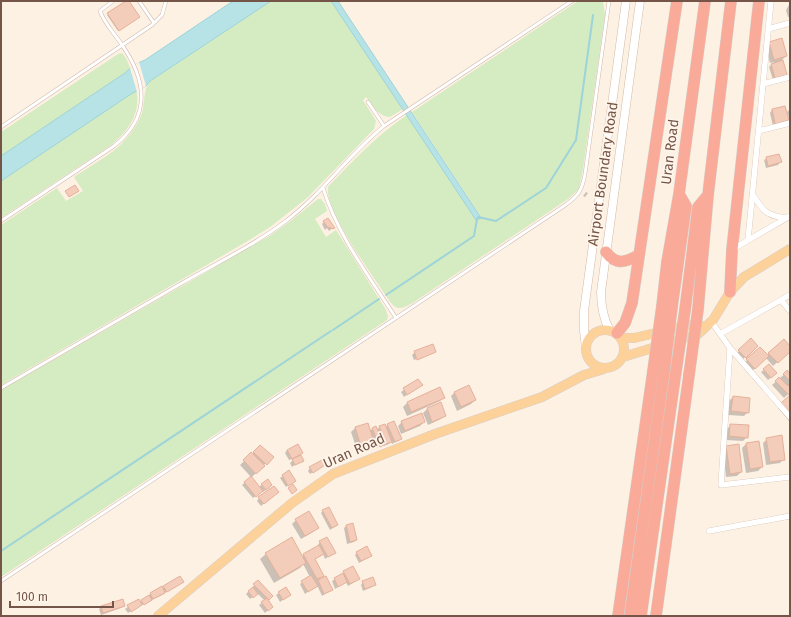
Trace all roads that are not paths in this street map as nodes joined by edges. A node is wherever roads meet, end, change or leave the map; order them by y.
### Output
1 (114, 1) edge
2 (139, 1) edge
3 (166, 1) edge
4 (572, 1) edge
5 (609, 1) edge
6 (626, 1) edge
7 (640, 1) edge
8 (677, 1) edge
9 (705, 1) edge
10 (731, 1) edge
11 (759, 1) edge
12 (771, 1) edge
13 (154, 23) junction
14 (790, 23) edge
15 (768, 29) junction
16 (123, 45) junction
17 (790, 77) edge
18 (763, 84) junction
19 (368, 102) dead end
20 (790, 123) edge
21 (384, 126) junction
22 (1, 127) edge
23 (759, 131) junction
24 (323, 188) junction
25 (753, 195) junction
26 (708, 196) junction
27 (788, 217) edge
28 (1, 221) edge
29 (748, 240) junction
30 (790, 249) edge
31 (732, 250) junction
32 (606, 252) junction
33 (639, 255) junction
34 (730, 292) junction
35 (790, 295) edge
36 (781, 300) junction
37 (790, 311) edge
38 (396, 318) junction
39 (708, 324) junction
40 (616, 334) junction
41 (720, 334) junction
42 (730, 348) junction
43 (586, 351) junction
44 (623, 357) junction
45 (604, 369) junction
46 (659, 372) junction
47 (574, 380) junction
48 (1, 388) edge
49 (790, 417) edge
50 (790, 477) edge
51 (790, 516) edge
52 (709, 532) dead end
53 (1, 581) edge
54 (158, 616) edge
55 (618, 616) edge
56 (630, 616) edge
57 (641, 616) edge
58 (656, 616) edge

1 - 16 lane
2 - 13 lane
3 - 13 lane
4 - 21 lane
5 - 38 lane
6 - 43 street, Airport Boundary Road
7 - 32 street, Airport Boundary Road
8 - 33 highway
9 - 46 highway, Uran Road, bridge
10 - 26 highway
11 - 31 highway
12 - 15 street
13 - 16 lane
14 - 15 street
15 - 18 street
16 - 22 lane
16 - 28 lane
17 - 18 street
18 - 23 street
19 - 21 lane
20 - 23 street
21 - 24 lane
23 - 25 street
24 - 38 lane
24 - 48 lane
25 - 27 street
25 - 29 street
26 - 57 highway, bridge
26 - 58 highway, bridge
27 - 29 street
29 - 31 street
30 - 34 main road
31 - 34 highway
32 - 33 highway
32 - 40 street, Airport Boundary Road
33 - 40 highway
34 - 39 main road
35 - 36 street
36 - 37 street
36 - 41 street
38 - 53 lane
39 - 40 main road
39 - 41 street
39 - 44 main road
40 - 43 main road
40 - 44 main road
41 - 42 street
42 - 49 street
42 - 50 street
43 - 45 main road
43 - 47 main road, Uran Road
44 - 45 main road
45 - 47 main road, Uran Road
46 - 55 highway
46 - 56 highway, Uran Road
47 - 54 main road, Uran Road
51 - 52 street

